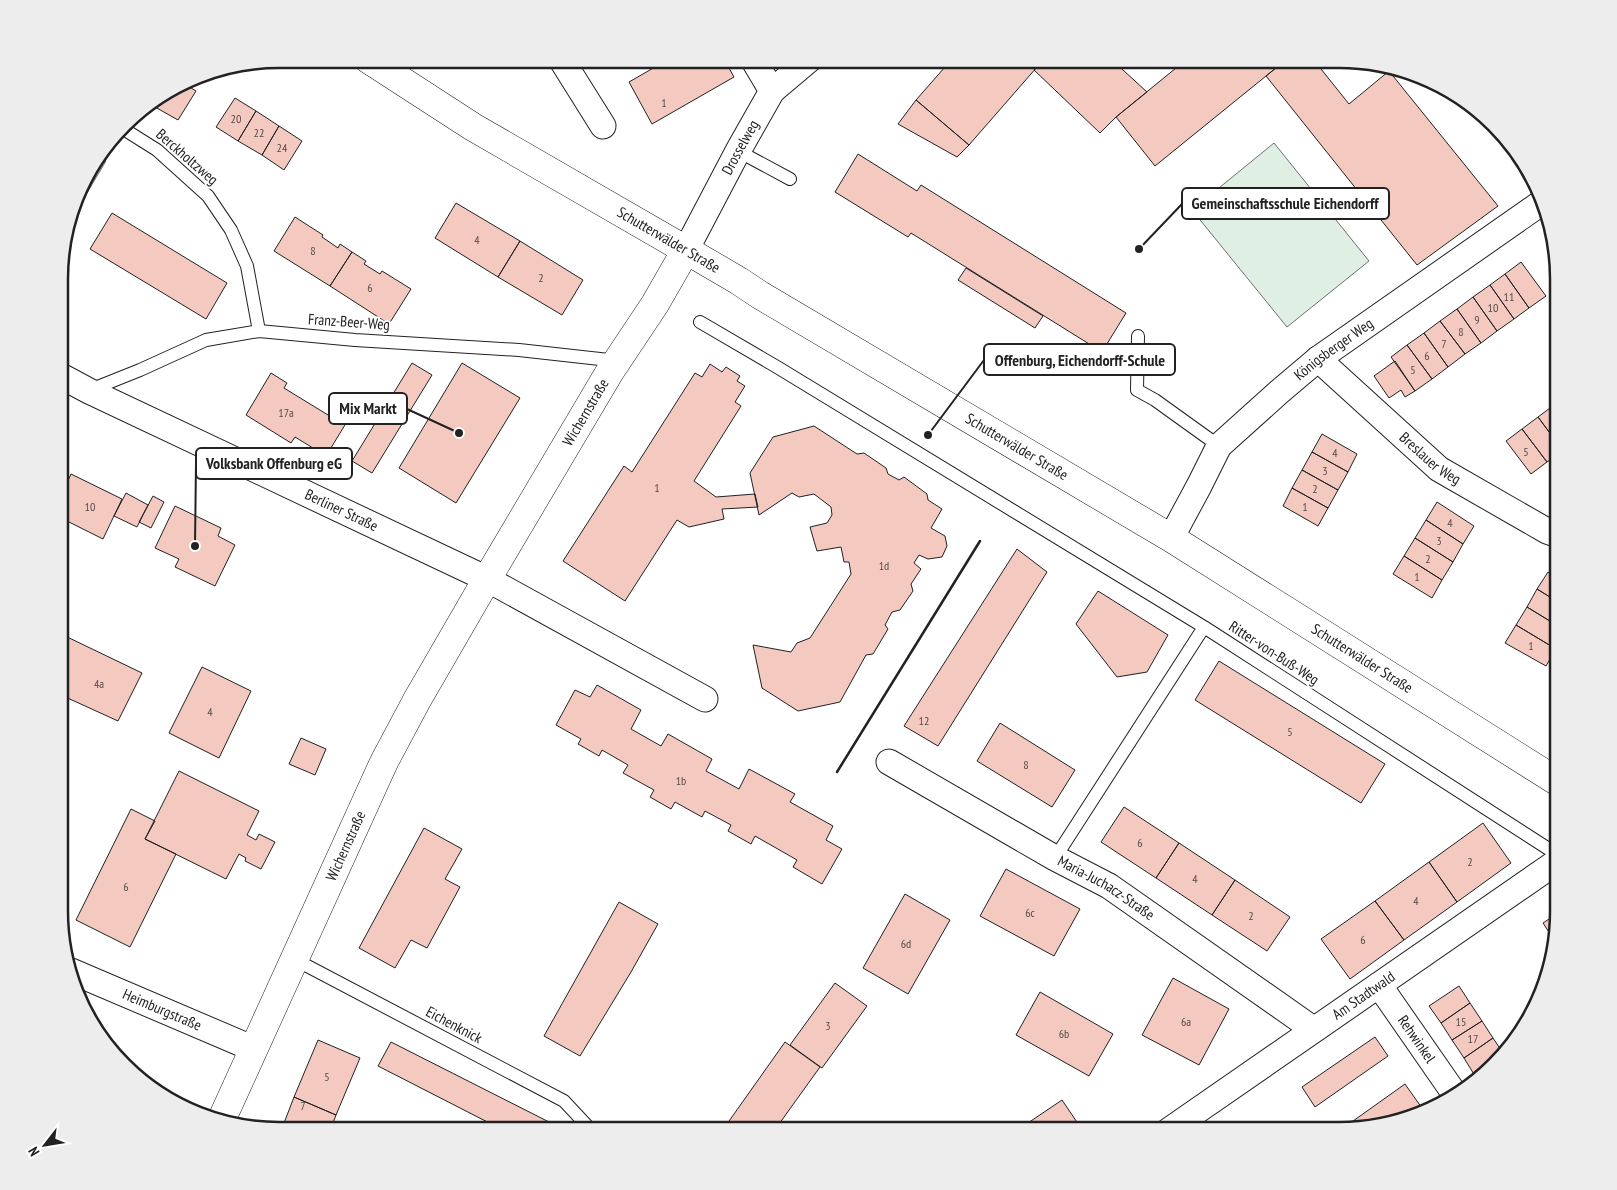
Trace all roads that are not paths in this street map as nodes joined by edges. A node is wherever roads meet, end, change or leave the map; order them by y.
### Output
1 (380, 67) edge
2 (566, 67) edge
3 (758, 67) edge
4 (800, 67) edge
5 (772, 91) junction
6 (603, 126) dead end
7 (127, 131) edge
8 (738, 151) junction
9 (790, 179) dead end
10 (1536, 206) edge
11 (686, 250) junction
12 (700, 322) dead end
13 (259, 331) junction
14 (1138, 336) dead end
15 (1318, 359) junction
16 (618, 362) junction
17 (68, 380) edge
18 (89, 391) junction
19 (1219, 446) junction
20 (1550, 532) edge
21 (1170, 538) junction
22 (487, 579) junction
23 (1204, 627) junction
24 (705, 699) dead end
25 (889, 762) dead end
26 (1550, 777) edge
27 (1550, 851) edge
28 (1055, 858) junction
29 (1550, 867) edge
30 (294, 959) junction
31 (77, 974) edge
32 (1379, 985) junction
33 (1314, 1029) junction
34 (254, 1049) junction
35 (1452, 1090) edge
36 (224, 1115) edge
37 (585, 1123) edge
38 (1179, 1123) edge

1 - 11 main road, Schutterwälder Straße
2 - 6 street
3 - 5 street
4 - 5 street, Drosselweg
5 - 8 street, Drosselweg
7 - 13 lane, Berckholtzweg
8 - 9 lane
8 - 11 street, Drosselweg
10 - 15 street, Königsberger Weg
11 - 16 main road, Wichernstraße
11 - 21 main road, Schutterwälder Straße
12 - 23 lane, Ritter-von-Buß-Weg
13 - 16 lane, Franz-Beer-Weg
13 - 18 lane, Franz-Beer-Weg
14 - 19 lane
15 - 19 street, Königsberger Weg
15 - 20 street, Breslauer Weg
16 - 22 main road, Wichernstraße
17 - 18 street, Berliner Straße
18 - 22 street, Berliner Straße
19 - 21 street, Königsberger Weg
21 - 26 main road, Schutterwälder Straße
22 - 24 street
22 - 30 main road, Wichernstraße
23 - 27 lane, Ritter-von-Buß-Weg
23 - 28 lane
25 - 28 street, Maria-Juchacz-Straße
28 - 33 street, Maria-Juchacz-Straße
29 - 32 street, Am Stadtwald
30 - 34 main road, Wichernstraße
30 - 37 lane, Eichenknick
31 - 34 street, Heimburgstraße
32 - 33 street, Am Stadtwald
32 - 35 street, Rehwinkel
33 - 38 street, Am Stadtwald
34 - 36 main road, Wichernstraße

